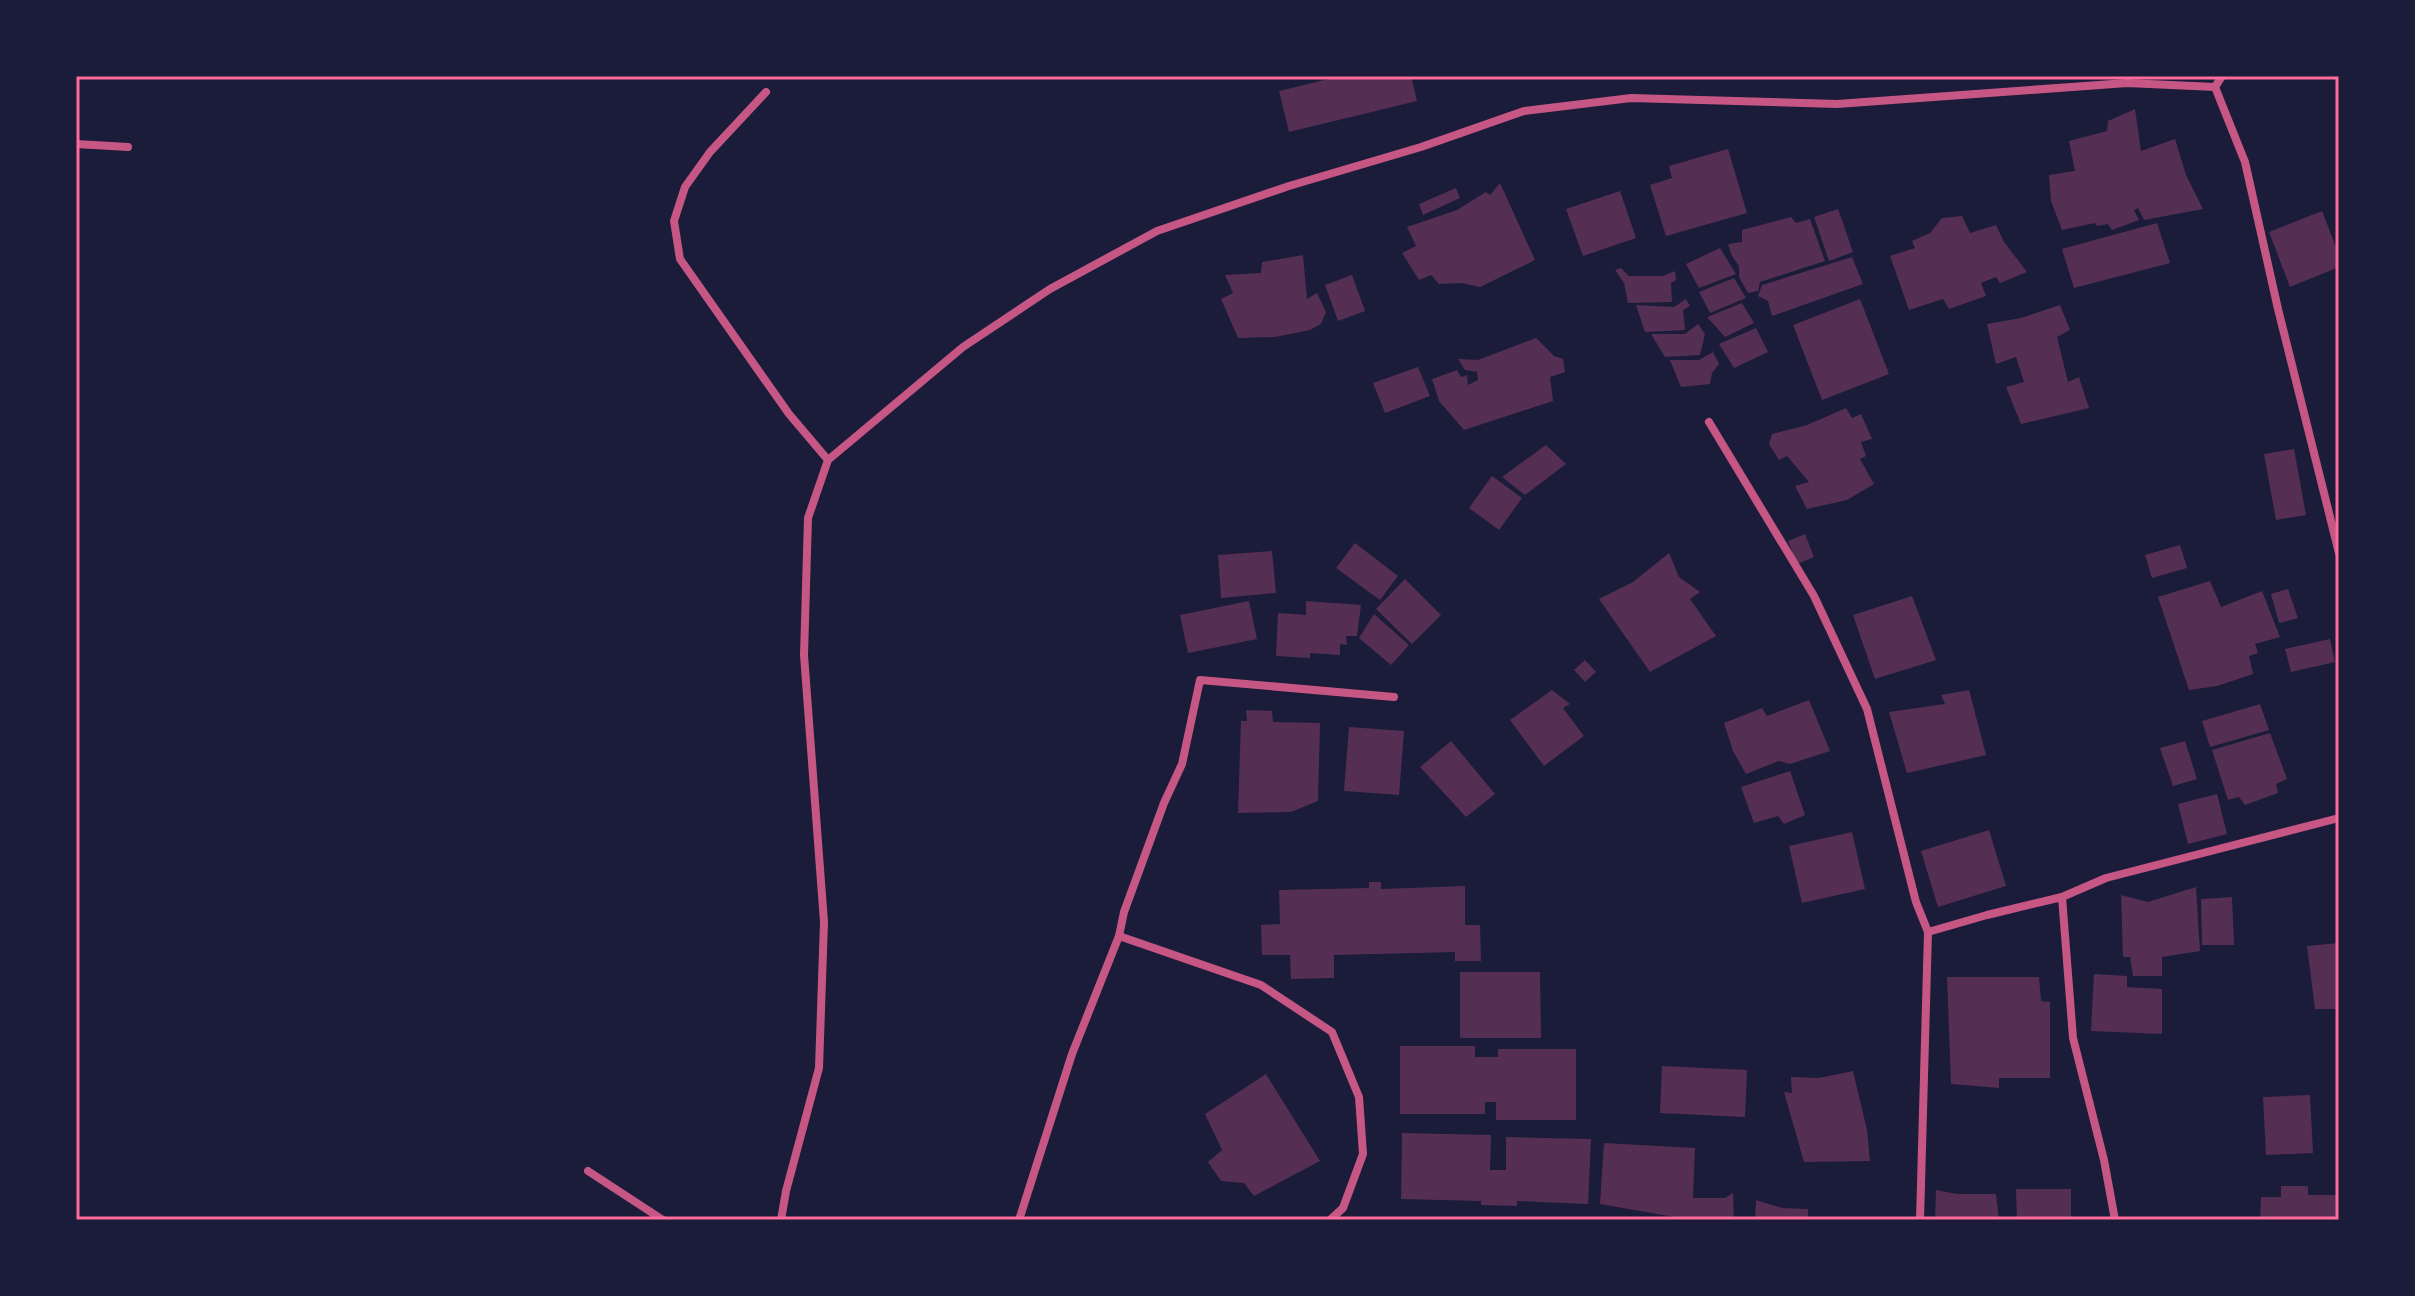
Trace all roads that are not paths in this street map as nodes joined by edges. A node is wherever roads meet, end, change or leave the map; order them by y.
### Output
1 (2222, 76) edge
2 (2215, 87) junction
3 (766, 92) dead end
4 (76, 144) edge
5 (128, 147) dead end
6 (1709, 422) dead end
7 (828, 460) junction
8 (2339, 553) edge
9 (1394, 697) dead end
10 (2339, 818) edge
11 (2062, 897) junction
12 (1928, 932) junction
13 (1119, 936) junction
14 (588, 1171) dead end
15 (1335, 1219) edge
16 (663, 1220) edge
17 (781, 1220) edge
18 (1019, 1220) edge
19 (1920, 1220) edge
20 (2115, 1220) edge

1 - 2 street
2 - 7 street
2 - 8 street
3 - 7 street
4 - 5 street
6 - 12 street
7 - 17 street
9 - 13 street
10 - 11 street
11 - 12 street
11 - 20 street
12 - 19 street
13 - 15 street
13 - 18 street
14 - 16 street

